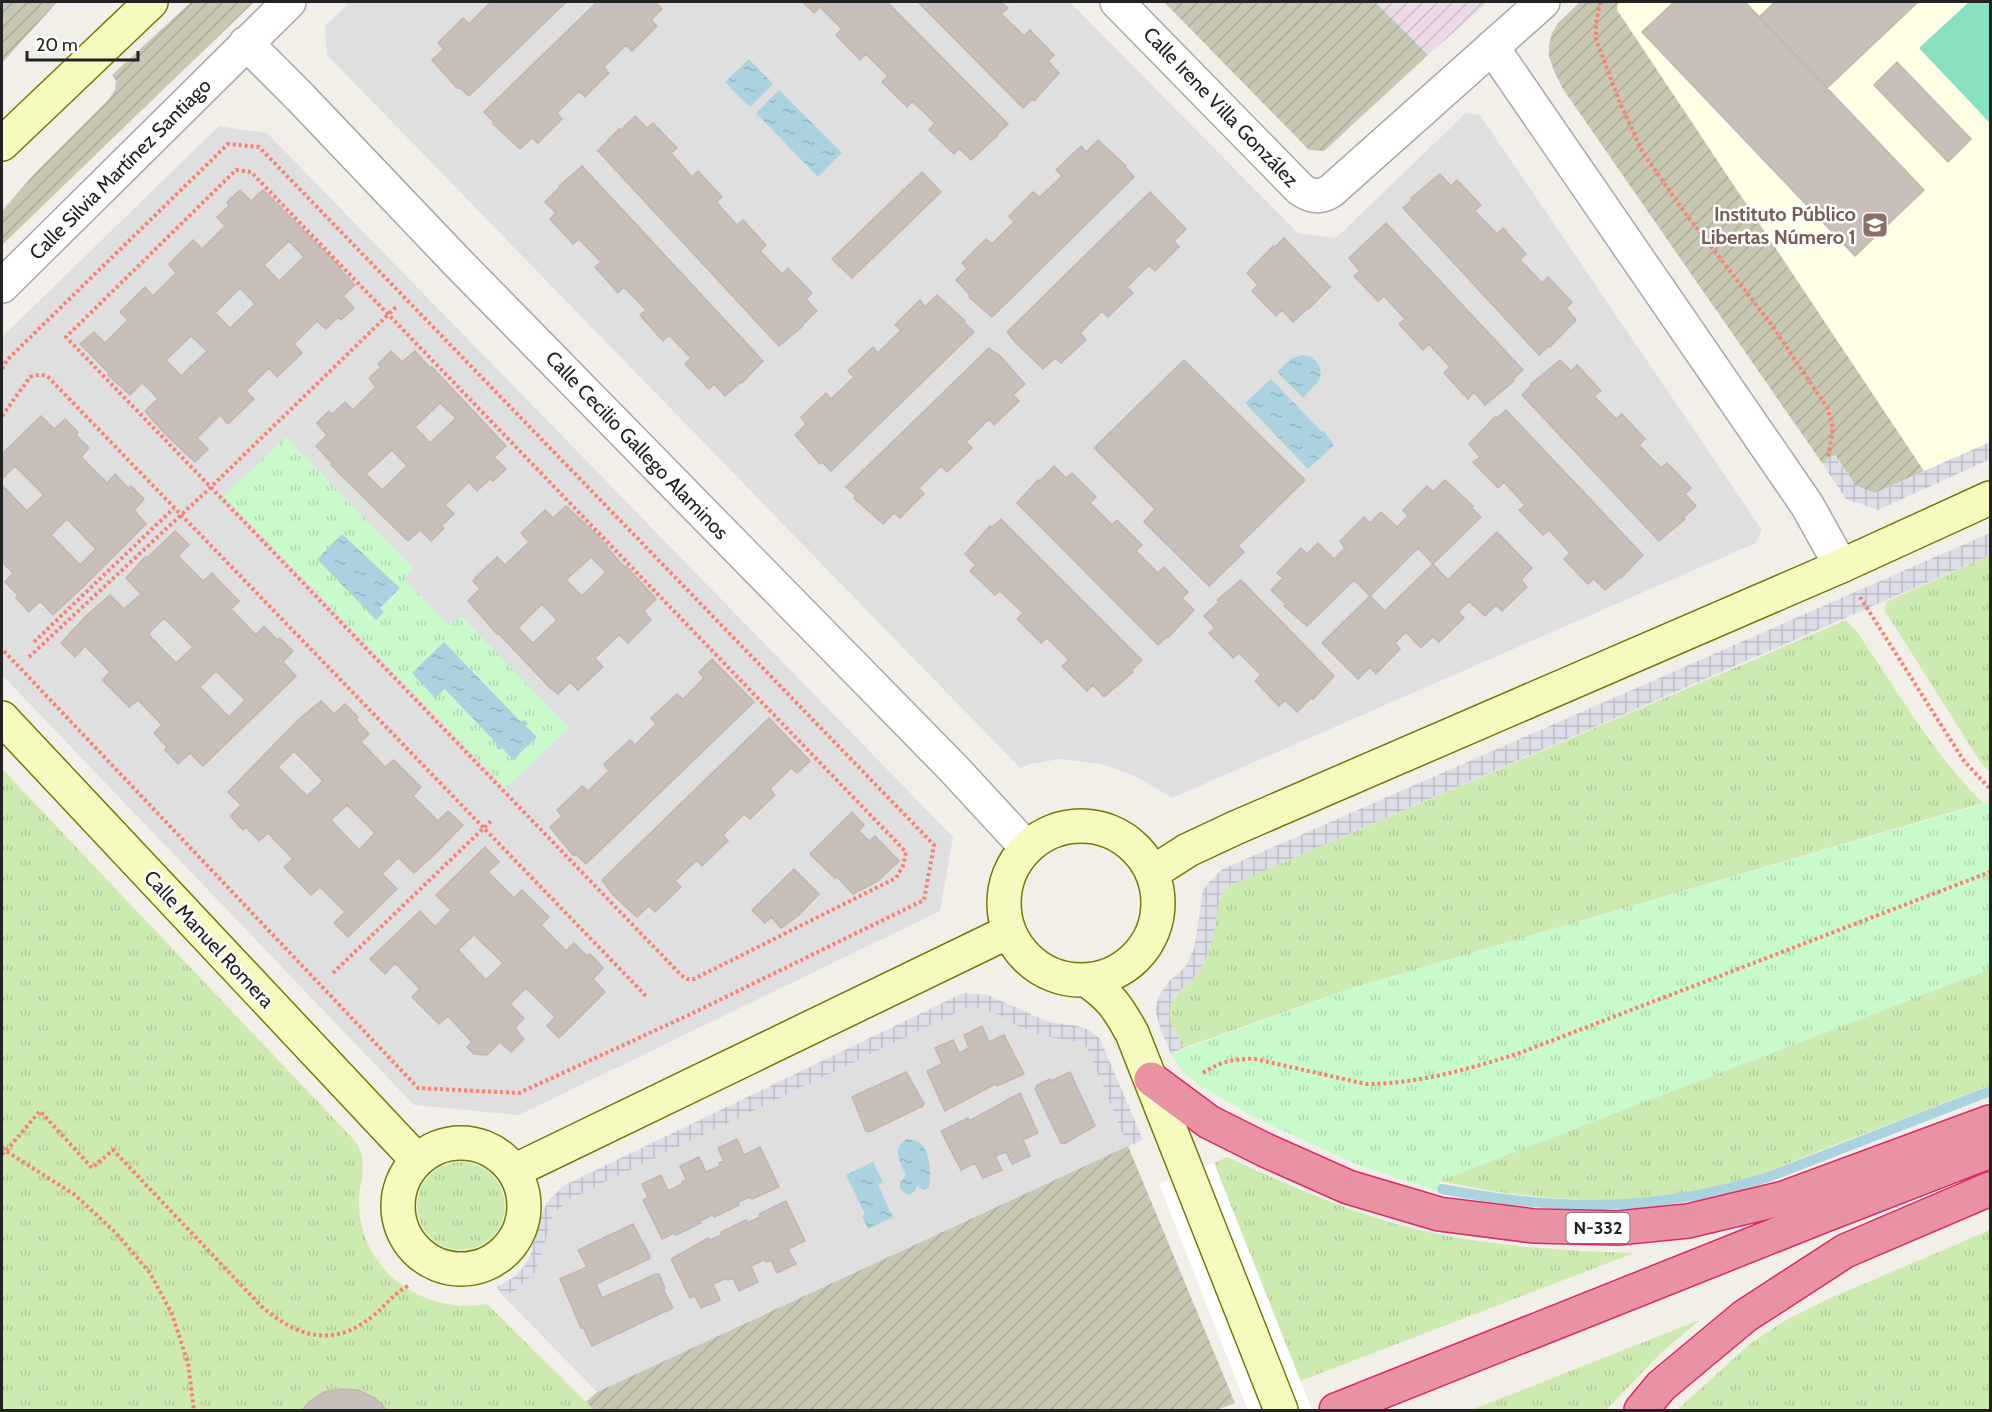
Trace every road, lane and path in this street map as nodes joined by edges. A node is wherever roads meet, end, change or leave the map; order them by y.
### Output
1 (151, 2) edge
2 (289, 2) edge
3 (1117, 2) edge
4 (1543, 2) edge
5 (1600, 2) edge
6 (246, 44) junction
7 (1492, 47) junction
8 (2, 144) edge
9 (2, 286) edge
10 (397, 306) dead end
11 (389, 315) junction
12 (2, 369) edge
13 (2, 416) edge
14 (1828, 459) dead end
15 (211, 487) junction
16 (1990, 498) edge
17 (174, 508) junction
18 (181, 515) junction
19 (1841, 566) junction
20 (34, 642) dead end
21 (2, 648) edge
22 (29, 657) dead end
23 (2, 718) edge
24 (1990, 789) edge
25 (491, 821) dead end
26 (484, 828) junction
27 (1026, 847) junction
28 (1990, 872) edge
29 (1152, 873) junction
30 (1008, 932) junction
31 (1132, 962) junction
32 (333, 973) dead end
33 (1088, 981) junction
34 (647, 997) dead end
35 (1132, 1034) junction
36 (1163, 1088) junction
37 (1990, 1122) edge
38 (3, 1151) edge
39 (1990, 1151) edge
40 (417, 1160) junction
41 (514, 1172) junction
42 (1990, 1189) edge
43 (410, 1285) dead end
44 (194, 1410) edge
45 (1281, 1410) edge
46 (1336, 1410) edge
47 (1641, 1410) edge

1 - 8 street
2 - 6 street, Calle Silvia Martínez Santiago
3 - 7 street, Calle Irene Villa González
4 - 7 street
5 - 14 path
6 - 9 street, Calle Silvia Martínez Santiago
6 - 27 street, Calle Cecilio Gallego Alaminos
7 - 19 street
10 - 11 path
11 - 15 path
11 - 15 path
11 - 15 path
12 - 21 path
13 - 17 path
15 - 18 path
16 - 19 street
17 - 18 path
17 - 20 path
18 - 22 path
18 - 26 path
19 - 24 path
19 - 29 street
23 - 40 street, Calle Manuel Romera
25 - 26 path
26 - 32 path
26 - 34 path
27 - 29 street
27 - 30 street
28 - 36 path
29 - 31 street
30 - 33 street
30 - 41 street
31 - 33 street
31 - 35 street
33 - 35 street
35 - 36 street
36 - 37 highway, N-332
36 - 45 street
38 - 43 path
38 - 44 path
39 - 46 highway
40 - 41 street
40 - 41 street
42 - 47 highway

